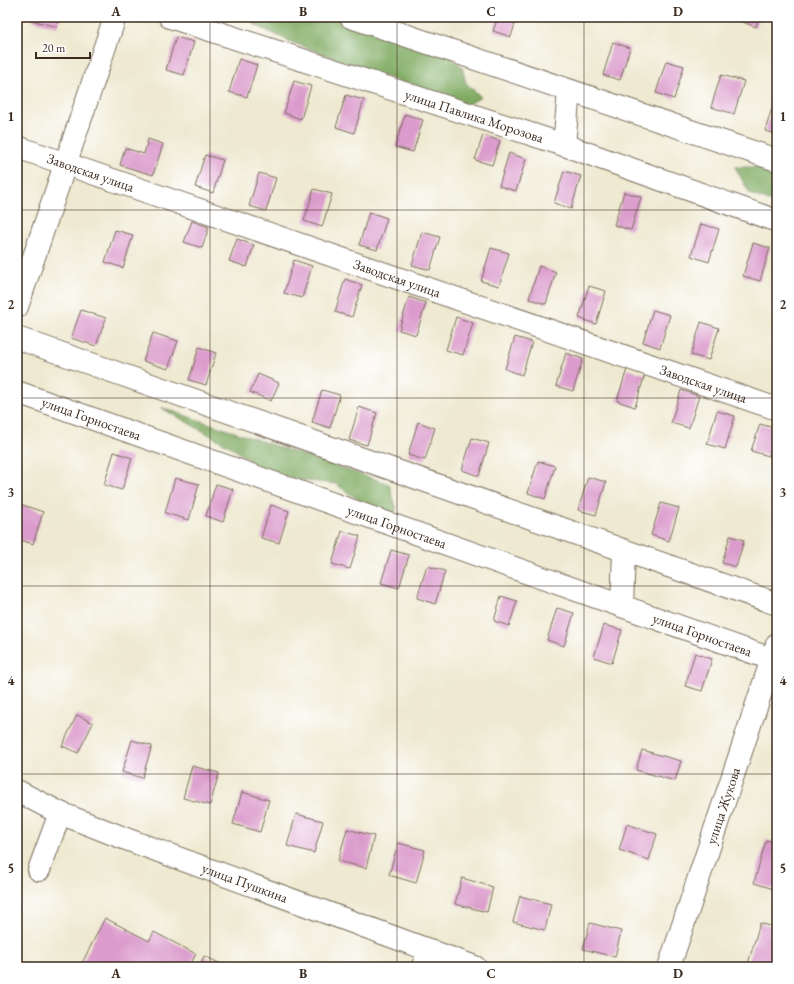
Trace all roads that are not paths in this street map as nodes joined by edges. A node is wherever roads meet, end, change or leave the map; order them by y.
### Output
1 (115, 17) edge
2 (170, 17) edge
3 (351, 17) edge
4 (569, 91) junction
5 (564, 145) junction
6 (17, 147) edge
7 (777, 160) edge
8 (66, 164) junction
9 (777, 221) edge
10 (17, 307) edge
11 (17, 338) edge
12 (17, 392) edge
13 (777, 409) edge
14 (624, 551) junction
15 (777, 604) edge
16 (622, 606) junction
17 (775, 655) edge
18 (17, 792) edge
19 (60, 813) junction
20 (39, 870) dead end
21 (427, 959) edge
22 (475, 967) edge
23 (669, 967) edge

1 - 8 street
2 - 5 street, улица Павлика Морозова
3 - 4 street
4 - 5 street
4 - 7 street
5 - 9 street, улица Павлика Морозова
6 - 8 street, Заводская улица
8 - 10 street
8 - 13 street, Заводская улица
11 - 14 street
12 - 16 street, улица Горностаева
14 - 15 street
14 - 16 street
16 - 17 street, улица Горностаева
17 - 23 street, улица Жукова
18 - 19 street, улица Пушкина
19 - 20 street
19 - 21 street, улица Пушкина
21 - 22 street, улица Пушкина

